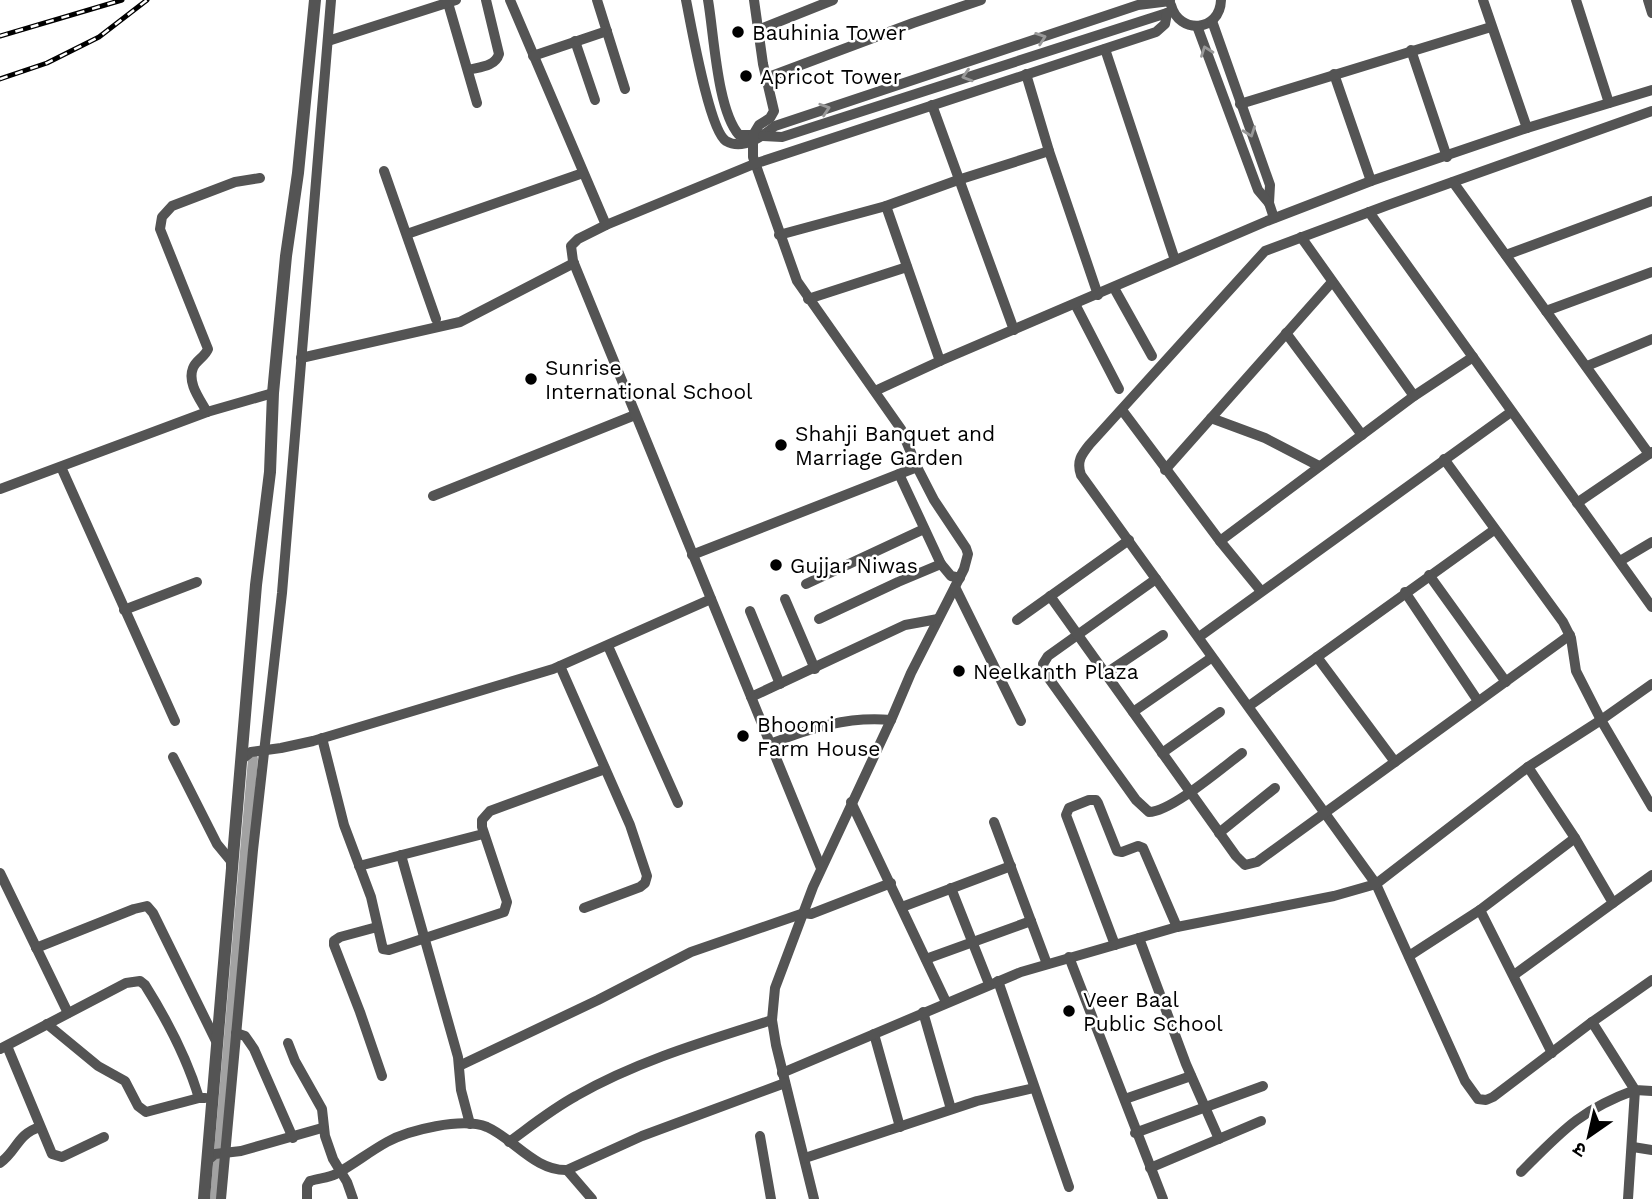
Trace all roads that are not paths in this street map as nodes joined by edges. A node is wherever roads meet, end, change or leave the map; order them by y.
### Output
1 (315, 0) edge
2 (331, 0) edge
3 (486, 0) edge
4 (510, 0) edge
5 (597, 0) edge
6 (686, 0) edge
7 (708, 0) edge
8 (754, 0) edge
9 (833, 0) edge
10 (981, 0) edge
11 (1221, 0) edge
12 (1483, 0) edge
13 (1576, 0) edge
14 (1648, 0) edge
15 (452, 1) edge
16 (1170, 6) edge
17 (1652, 13) edge
18 (1212, 21) junction
19 (1197, 26) junction
20 (1491, 27) junction
21 (758, 30) junction
22 (607, 31) junction
23 (328, 41) junction
24 (575, 41) junction
25 (1105, 49) junction
26 (1411, 50) junction
27 (533, 55) junction
28 (468, 71) junction
29 (1026, 74) junction
30 (1334, 74) junction
31 (766, 78) junction
32 (625, 89) dead end
33 (1652, 89) edge
34 (595, 100) dead end
35 (477, 103) dead end
36 (1609, 103) junction
37 (1240, 104) junction
38 (932, 106) junction
39 (1652, 111) edge
40 (1527, 128) junction
41 (756, 138) junction
42 (1049, 152) junction
43 (1447, 157) junction
44 (754, 164) junction
45 (384, 171) dead end
46 (298, 173) junction
47 (583, 173) junction
48 (316, 174) junction
49 (260, 178) dead end
50 (958, 180) junction
51 (1371, 181) junction
52 (1452, 182) junction
53 (1652, 201) edge
54 (1269, 203) junction
55 (886, 205) junction
56 (1369, 212) junction
57 (1274, 218) junction
58 (606, 225) junction
59 (407, 234) junction
60 (779, 234) junction
61 (1301, 237) junction
62 (1506, 255) junction
63 (1175, 260) junction
64 (574, 263) junction
65 (907, 267) junction
66 (1652, 272) edge
67 (1332, 282) junction
68 (1114, 288) junction
69 (1098, 295) junction
70 (808, 299) junction
71 (1075, 304) junction
72 (1546, 311) junction
73 (436, 319) dead end
74 (1014, 330) junction
75 (1286, 333) junction
76 (1652, 339) edge
77 (1152, 356) dead end
78 (1473, 357) junction
79 (301, 358) junction
80 (940, 361) junction
81 (1587, 366) junction
82 (1119, 388) dead end
83 (876, 391) junction
84 (273, 393) junction
85 (1414, 396) junction
86 (1122, 410) junction
87 (207, 412) junction
88 (1511, 412) junction
89 (635, 415) junction
90 (1211, 418) junction
91 (1362, 435) junction
92 (1650, 453) edge
93 (1444, 459) junction
94 (1319, 466) junction
95 (61, 467) junction
96 (917, 467) junction
97 (1165, 470) junction
98 (899, 474) junction
99 (0, 489) edge
100 (433, 496) dead end
101 (1577, 503) junction
102 (923, 529) junction
103 (1494, 530) junction
104 (1129, 540) junction
105 (1220, 541) junction
106 (1652, 541) edge
107 (692, 555) junction
108 (1620, 561) junction
109 (941, 564) junction
110 (1429, 575) junction
111 (1156, 579) junction
112 (197, 582) dead end
113 (957, 582) junction
114 (806, 584) dead end
115 (1261, 591) junction
116 (1405, 592) junction
117 (1050, 596) junction
118 (711, 599) junction
119 (785, 599) dead end
120 (1652, 607) edge
121 (124, 610) junction
122 (750, 611) dead end
123 (819, 619) dead end
124 (938, 619) junction
125 (1017, 620) dead end
126 (1076, 635) junction
127 (1163, 635) dead end
128 (1570, 635) junction
129 (1199, 637) junction
130 (608, 646) junction
131 (1317, 657) junction
132 (1211, 658) junction
133 (560, 666) junction
134 (814, 669) junction
135 (1105, 674) junction
136 (1506, 682) junction
137 (780, 684) junction
138 (1652, 684) edge
139 (751, 697) junction
140 (1478, 701) junction
141 (1249, 706) junction
142 (1133, 712) junction
143 (1220, 712) dead end
144 (891, 720) junction
145 (1601, 720) junction
146 (175, 721) dead end
147 (1021, 721) dead end
148 (322, 738) junction
149 (770, 744) junction
150 (254, 753) junction
151 (1162, 753) junction
152 (1242, 753) dead end
153 (173, 757) dead end
154 (1395, 762) junction
155 (1528, 768) junction
156 (606, 769) junction
157 (1275, 788) dead end
158 (1190, 792) junction
159 (851, 802) junction
160 (678, 803) dead end
161 (1652, 807) edge
162 (1325, 812) junction
163 (994, 822) dead end
164 (1219, 833) junction
165 (483, 834) junction
166 (1575, 838) junction
167 (401, 855) junction
168 (359, 866) junction
169 (1011, 866) junction
170 (821, 869) junction
171 (231, 870) junction
172 (0, 873) edge
173 (1652, 875) edge
174 (891, 883) junction
175 (1376, 884) junction
176 (951, 888) junction
177 (1613, 903) junction
178 (902, 906) junction
179 (584, 908) dead end
180 (1480, 910) junction
181 (804, 913) junction
182 (1031, 920) junction
183 (377, 927) junction
184 (1177, 927) junction
185 (1139, 938) junction
186 (426, 940) junction
187 (972, 942) junction
188 (1115, 945) junction
189 (36, 948) junction
190 (1409, 956) junction
191 (1069, 957) junction
192 (926, 959) junction
193 (1046, 964) junction
194 (1514, 975) junction
195 (1652, 980) edge
196 (993, 982) junction
197 (946, 1002) junction
198 (923, 1012) junction
199 (68, 1013) junction
200 (772, 1020) junction
201 (1592, 1022) junction
202 (47, 1024) junction
203 (236, 1033) junction
204 (874, 1034) junction
205 (288, 1043) dead end
206 (217, 1046) junction
207 (4, 1047) edge
208 (1552, 1053) junction
209 (459, 1066) junction
210 (382, 1076) dead end
211 (1191, 1076) junction
212 (783, 1078) junction
213 (1262, 1086) dead end
214 (1034, 1088) junction
215 (1635, 1090) junction
216 (1652, 1091) edge
217 (206, 1098) junction
218 (1125, 1099) junction
219 (1206, 1107) junction
220 (951, 1109) junction
221 (1261, 1121) dead end
222 (470, 1124) junction
223 (40, 1127) junction
224 (900, 1127) junction
225 (322, 1128) junction
226 (1135, 1133) junction
227 (760, 1136) dead end
228 (104, 1137) dead end
229 (293, 1138) junction
230 (1219, 1139) junction
231 (509, 1142) junction
232 (1633, 1147) junction
233 (1652, 1150) edge
234 (217, 1156) junction
235 (805, 1158) junction
236 (0, 1163) edge
237 (1150, 1168) junction
238 (567, 1170) junction
239 (340, 1171) junction
240 (1521, 1172) dead end
241 (1069, 1187) dead end
242 (204, 1199) edge
243 (221, 1199) edge
244 (307, 1199) edge
245 (353, 1199) edge
246 (592, 1199) edge
247 (771, 1199) edge
248 (814, 1199) edge
249 (1163, 1199) edge
250 (1628, 1199) edge

1 - 46 street
2 - 23 street
3 - 28 street
4 - 27 street
5 - 22 street
6 - 41 street
7 - 41 street
8 - 21 street
9 - 21 street
10 - 31 street
11 - 18 street
12 - 20 street
13 - 36 street
14 - 17 street
15 - 23 street
15 - 28 street
16 - 19 street
16 - 25 street
16 -> 41 street
41 -> 16 street
18 - 19 street
18 - 37 street
54 -> 19 street
20 - 26 street
20 - 40 street
21 - 31 street
22 - 24 street
22 - 32 street
23 - 48 street
24 - 27 street
24 - 34 street
25 - 29 street
25 - 63 street
26 - 30 street
26 - 43 street
27 - 47 street
28 - 35 street
29 - 38 street
29 - 42 street
30 - 37 street
30 - 51 street
31 - 41 street
33 - 36 street
36 - 40 street
37 -> 54 street
38 - 44 street
38 - 50 street
39 - 52 street
40 - 43 street
41 - 44 street
42 - 50 street
42 - 69 street
43 - 51 street
44 - 58 street
44 - 60 street
45 - 59 street
46 - 48 street
46 - 84 street
47 - 58 street
47 - 59 street
48 - 79 street
49 - 87 street
50 - 55 street
50 - 74 street
51 - 57 street
52 - 56 street
52 - 62 street
53 - 62 street
54 - 57 street
55 - 60 street
55 - 65 street
56 - 61 street
56 - 78 street
57 - 63 street
58 - 64 street
59 - 73 street
60 - 70 street
61 - 67 street
61 - 86 street
62 - 72 street
63 - 68 street
64 - 79 street
64 - 89 street
65 - 70 street
65 - 80 street
66 - 72 street
67 - 75 street
67 - 85 street
68 - 69 street
68 - 77 street
69 - 71 street
70 - 83 street
71 - 74 street
71 - 82 street
72 - 81 street
74 - 80 street
75 - 90 street
75 - 91 street
76 - 81 street
78 - 85 street
78 - 88 street
79 - 150 street
80 - 83 street
81 - 92 street
83 - 96 street
84 - 87 street
84 - 150 street
85 - 91 street
86 - 97 street
86 - 104 street
87 - 95 street
88 - 93 street
88 - 101 street
89 - 100 street
89 - 107 street
90 - 94 street
90 - 97 street
91 - 94 street
92 - 101 street
93 - 103 street
93 - 115 street
94 - 105 street
95 - 99 street
95 - 121 street
96 - 98 street
96 - 113 street
97 - 105 street
98 - 102 street
98 - 107 street
101 - 108 street
102 - 109 street
102 - 114 street
103 - 110 street
103 - 128 street
104 - 111 street
104 - 117 street
105 - 115 street
106 - 108 street
107 - 118 street
108 - 120 street
109 - 113 street
109 - 123 street
110 - 116 street
110 - 136 street
111 - 126 street
111 - 129 street
112 - 121 street
113 - 124 street
113 - 147 street
115 - 129 street
116 - 131 street
116 - 140 street
117 - 125 street
117 - 126 street
118 - 130 street
118 - 139 street
119 - 134 street
121 - 146 street
122 - 137 street
124 - 134 street
124 - 144 street
126 - 135 street
126 - 158 street
127 - 135 street
128 - 136 street
128 - 145 street
129 - 132 street
130 - 133 street
130 - 160 street
131 - 141 street
131 - 154 street
132 - 141 street
132 - 142 street
133 - 148 street
133 - 156 street
134 - 137 street
135 - 142 street
136 - 140 street
137 - 139 street
138 - 145 street
139 - 149 street
140 - 154 street
141 - 162 street
142 - 151 street
143 - 151 street
144 - 149 street
144 - 159 street
145 - 155 street
145 - 161 street
148 - 150 street
148 - 168 street
149 - 170 street
150 - 171 street
150 - 203 street
151 - 158 street
152 - 158 street
153 - 171 street
154 - 162 street
155 - 166 street
155 - 175 street
156 - 165 street
156 - 179 street
157 - 164 street
158 - 164 street
159 - 170 street
159 - 174 street
162 - 164 street
162 - 175 street
163 - 169 street
165 - 167 street
165 - 186 street
166 - 177 street
166 - 180 street
167 - 168 street
167 - 186 street
168 - 183 street
169 - 176 street
169 - 182 street
170 - 181 street
171 - 206 street
172 - 189 street
173 - 177 street
174 - 178 street
174 - 181 street
175 - 184 street
175 - 190 street
176 - 178 street
176 - 187 street
177 - 194 street
178 - 192 street
180 - 190 street
180 - 194 street
181 - 200 street
181 - 209 street
182 - 187 street
182 - 193 street
183 - 186 street
183 - 210 street
184 - 185 street
184 - 188 street
185 - 188 street
185 - 211 street
186 - 209 street
187 - 192 street
187 - 196 street
188 - 191 street
189 - 199 street
189 - 206 street
190 - 208 street
191 - 193 street
191 - 218 street
192 - 197 street
193 - 196 street
194 - 208 street
195 - 201 street
196 - 197 street
196 - 214 street
197 - 198 street
198 - 204 street
198 - 220 street
199 - 202 street
199 - 217 street
200 - 212 street
200 - 231 street
201 - 208 street
201 - 215 street
202 - 207 street
202 - 217 street
203 - 229 street
203 - 234 street
204 - 212 street
204 - 224 street
205 - 225 street
206 - 217 street
207 - 223 street
209 - 222 street
211 - 218 street
211 - 219 street
212 - 235 street
212 - 238 street
213 - 219 street
214 - 220 street
214 - 241 street
215 - 216 street
215 - 232 street
215 - 240 street
217 - 234 street
218 - 226 street
219 - 226 street
219 - 230 street
220 - 224 street
221 - 230 street
222 - 231 street
222 - 239 street
223 - 228 street
223 - 236 street
224 - 235 street
225 - 229 street
225 - 239 street
226 - 237 street
227 - 247 street
229 - 234 street
230 - 237 street
231 - 238 street
232 - 233 street
232 - 250 street
234 - 242 street
234 - 243 street
235 - 248 street
237 - 249 street
238 - 246 street
239 - 244 street
239 - 245 street

